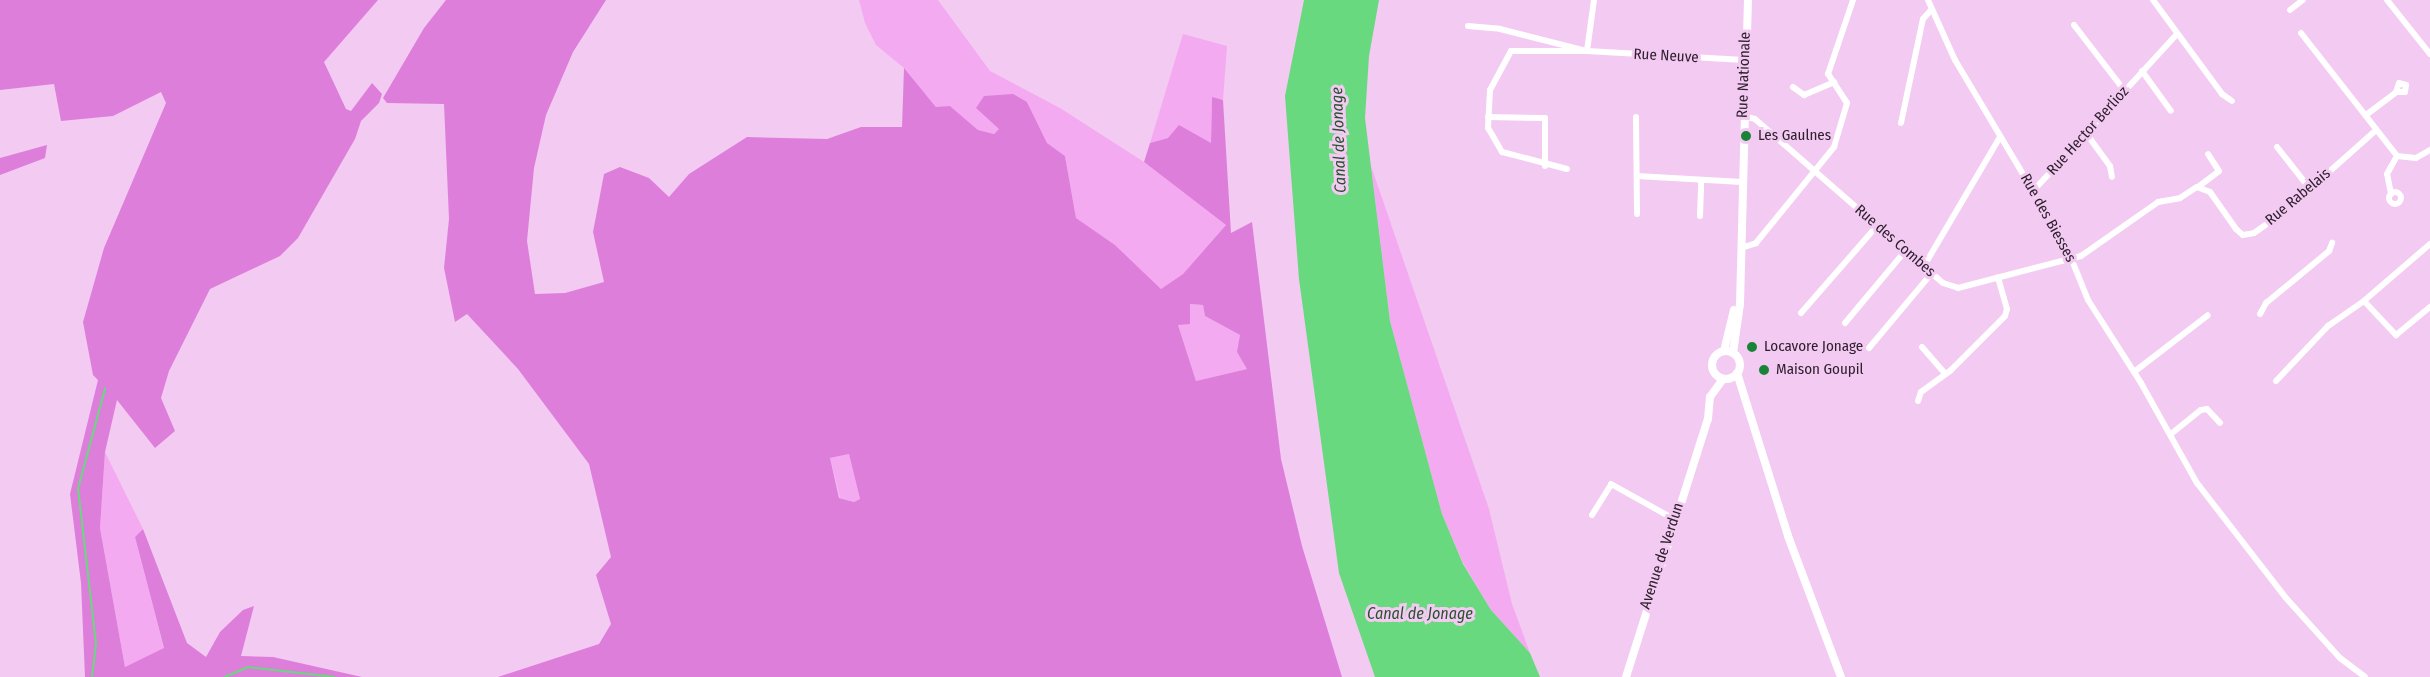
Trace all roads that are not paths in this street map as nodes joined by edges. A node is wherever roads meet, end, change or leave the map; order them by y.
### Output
1 (1594, 0) edge
2 (1748, 0) edge
3 (1853, 0) edge
4 (1928, 0) edge
5 (2153, 0) edge
6 (2303, 0) edge
7 (2387, 0) edge
8 (1932, 9) junction
9 (2290, 10) dead end
10 (2074, 25) dead end
11 (1468, 26) dead end
12 (2301, 33) dead end
13 (2177, 34) junction
14 (1587, 51) junction
15 (2430, 54) edge
16 (1744, 60) junction
17 (2142, 71) junction
18 (1834, 82) junction
19 (1793, 87) dead end
20 (2124, 90) junction
21 (2396, 92) dead end
22 (2232, 101) dead end
23 (2171, 111) dead end
24 (2366, 115) junction
25 (1742, 116) junction
26 (1488, 117) junction
27 (1636, 117) dead end
28 (1900, 123) dead end
29 (2376, 130) junction
30 (2086, 133) junction
31 (2000, 137) junction
32 (2277, 147) dead end
33 (2430, 150) edge
34 (2208, 154) dead end
35 (2397, 156) junction
36 (1545, 165) junction
37 (1568, 170) dead end
38 (1815, 171) junction
39 (1637, 177) junction
40 (2112, 177) dead end
41 (1701, 180) junction
42 (1742, 182) junction
43 (2198, 187) junction
44 (2310, 189) junction
45 (2034, 190) junction
46 (2391, 194) dead end
47 (1637, 214) dead end
48 (1700, 216) dead end
49 (1877, 226) junction
50 (2332, 243) dead end
51 (2430, 244) edge
52 (1741, 248) junction
53 (1906, 250) junction
54 (2072, 259) junction
55 (1924, 266) junction
56 (1932, 273) junction
57 (1998, 277) junction
58 (2364, 301) junction
59 (2430, 306) edge
60 (1801, 313) dead end
61 (2260, 314) dead end
62 (2208, 315) dead end
63 (1845, 322) dead end
64 (1922, 347) dead end
65 (1869, 348) dead end
66 (1728, 352) junction
67 (1714, 372) junction
68 (2134, 372) junction
69 (1945, 373) junction
70 (1730, 377) junction
71 (2276, 381) dead end
72 (1918, 401) dead end
73 (2220, 423) dead end
74 (1701, 435) junction
75 (2171, 435) junction
76 (1592, 515) dead end
77 (1674, 519) junction
78 (1626, 677) edge
79 (1841, 677) edge
80 (2365, 677) edge

1 - 14 street
2 - 16 main road, Rue Nationale
3 - 18 street
4 - 8 street, Rue des Biesses
5 - 13 street
6 - 9 street
7 - 15 street
8 - 28 street
8 - 31 street, Rue des Biesses
10 - 20 street
11 - 14 street, Rue Neuve
12 - 24 street
13 - 17 street, Rue Hector Berlioz
13 - 22 street
14 - 16 street, Rue Neuve
14 - 26 street, Rue Neuve
16 - 25 main road, Rue Nationale
17 - 20 street, Rue Hector Berlioz
17 - 23 street, Rue Hector Berlioz
18 - 19 street
18 - 38 street
20 - 30 street, Rue Hector Berlioz
21 - 24 street
24 - 29 street
25 - 38 street, Rue des Combes
25 - 42 main road, Rue Nationale
26 - 36 street
26 - 36 street
27 - 39 street
29 - 35 street
29 - 44 street, Rue Rabelais
30 - 40 street
30 - 45 street, Rue Hector Berlioz
31 - 45 street, Rue des Biesses
31 - 55 street
32 - 44 street
33 - 35 street
34 - 43 street
35 - 46 street
36 - 37 street
38 - 49 street, Rue des Combes
38 - 52 street
39 - 41 street
39 - 47 street
41 - 42 street
41 - 48 street
42 - 52 main road, Rue Nationale
43 - 44 street, Rue Rabelais
43 - 54 street
45 - 54 street, Rue des Biesses
49 - 53 street, Rue des Combes
49 - 60 street
50 - 61 street
51 - 58 street
52 - 66 main road, Rue Nationale
53 - 55 street, Rue des Combes
53 - 63 street
54 - 57 street, Rue des Combes
54 - 68 street, Rue des Biesses
55 - 56 street, Rue des Combes
56 - 57 street, Rue des Combes
56 - 65 street
57 - 69 street
58 - 59 street
58 - 71 street
62 - 68 street
64 - 69 street
66 - 67 main road
66 - 70 main road
67 - 70 main road
67 - 74 main road, Avenue de Verdun
68 - 75 street, Rue des Biesses
69 - 72 street
70 - 74 main road, Avenue de Verdun
70 - 79 main road
73 - 75 street
74 - 77 main road, Avenue de Verdun
75 - 80 street, Rue des Biesses
76 - 77 street
77 - 78 main road, Avenue de Verdun

